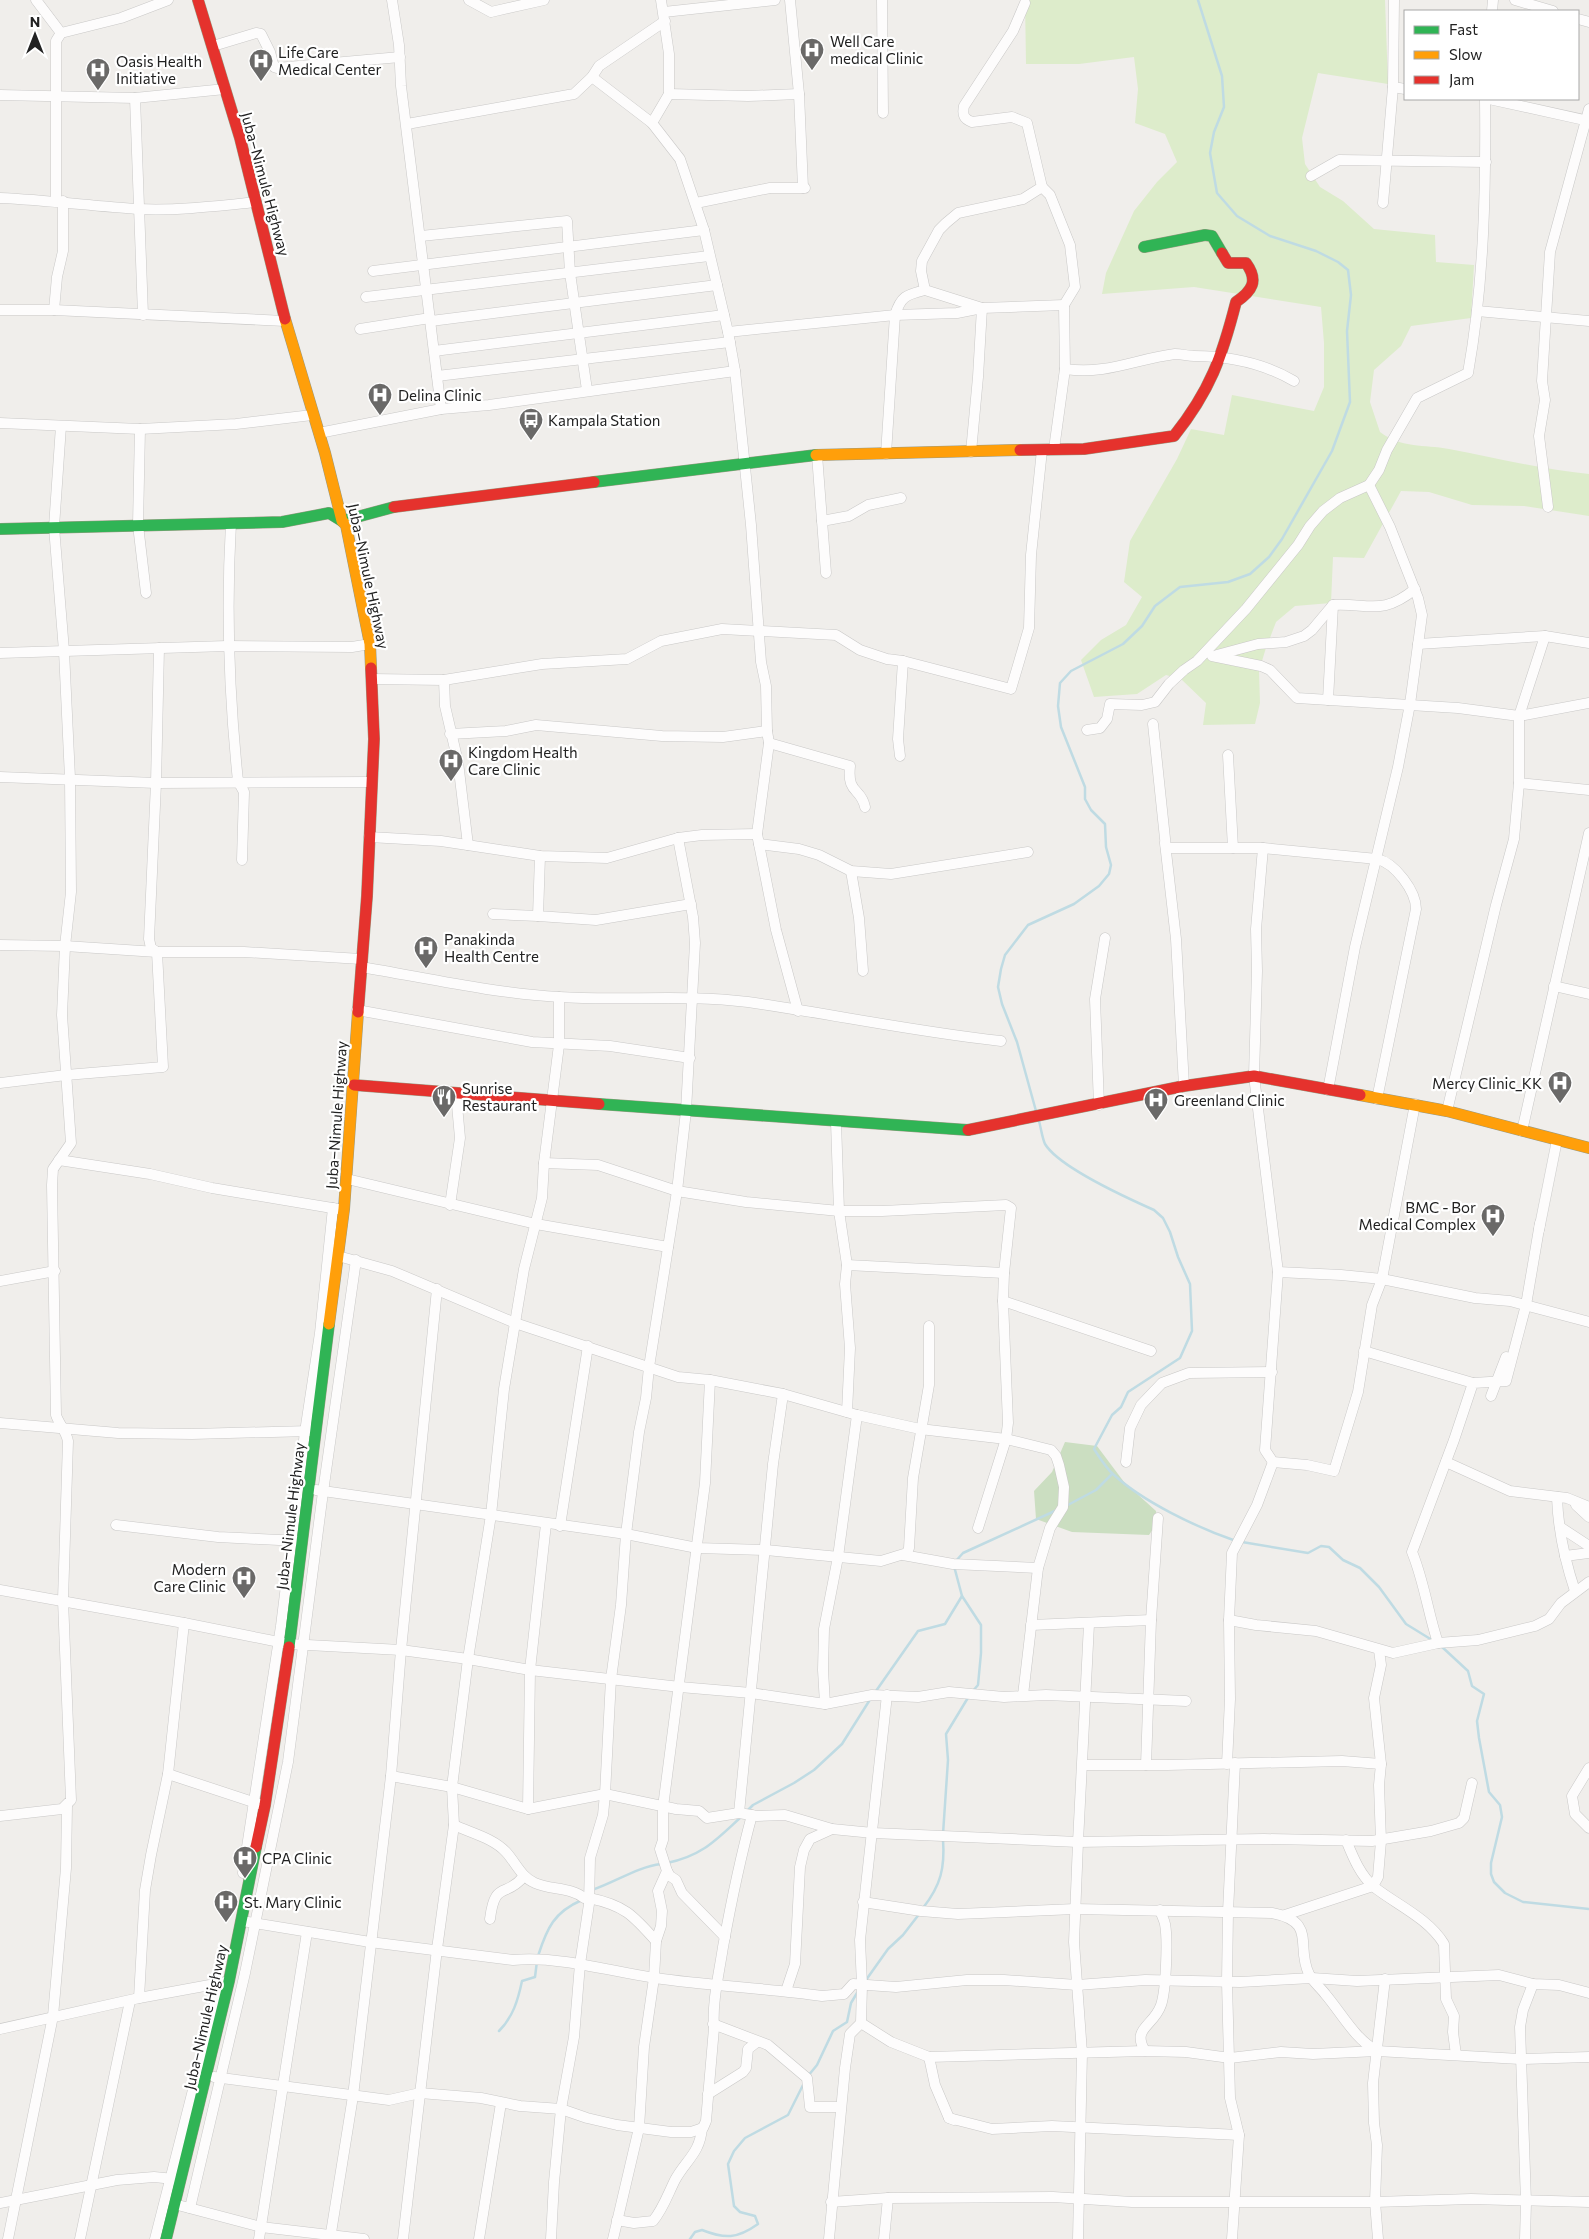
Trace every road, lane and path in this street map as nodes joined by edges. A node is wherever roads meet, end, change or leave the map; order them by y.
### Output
1 (36, 0) edge
2 (168, 0) edge
3 (198, 0) edge
4 (392, 0) edge
5 (469, 0) edge
6 (544, 0) edge
7 (661, 0) edge
8 (775, 0) edge
9 (790, 0) edge
10 (882, 0) edge
11 (1394, 0) edge
12 (1515, 0) edge
13 (1025, 3) dead end
14 (1550, 10) edge
15 (665, 17) junction
16 (61, 32) junction
17 (214, 46) dead end
18 (400, 57) junction
19 (592, 77) junction
20 (1393, 87) junction
21 (225, 89) junction
22 (1404, 89) edge
23 (670, 94) junction
24 (799, 94) junction
25 (0, 95) edge
26 (56, 97) junction
27 (135, 98) junction
28 (1487, 100) edge
29 (1492, 100) edge
30 (1589, 109) edge
31 (883, 113) dead end
32 (1587, 120) edge
33 (652, 123) junction
34 (406, 124) junction
35 (1388, 161) junction
36 (1486, 162) junction
37 (1311, 176) dead end
38 (1042, 187) junction
39 (0, 198) edge
40 (60, 201) junction
41 (256, 202) junction
42 (696, 203) junction
43 (1383, 203) dead end
44 (138, 209) junction
45 (704, 230) junction
46 (421, 236) junction
47 (567, 247) junction
48 (1144, 247) dead end
49 (709, 256) junction
50 (424, 264) junction
51 (373, 271) dead end
52 (570, 274) junction
53 (716, 285) junction
54 (427, 290) junction
55 (925, 290) junction
56 (366, 297) dead end
57 (576, 304) junction
58 (1064, 304) junction
59 (982, 308) junction
60 (0, 310) edge
61 (54, 310) junction
62 (1477, 311) junction
63 (143, 315) junction
64 (724, 315) junction
65 (895, 315) junction
66 (1545, 318) junction
67 (286, 320) junction
68 (430, 320) junction
69 (1589, 321) edge
70 (360, 329) dead end
71 (580, 333) junction
72 (729, 337) junction
73 (434, 351) junction
74 (1219, 356) junction
75 (583, 359) junction
76 (1065, 369) junction
77 (734, 371) junction
78 (437, 376) junction
79 (1294, 381) dead end
80 (587, 390) junction
81 (441, 409) junction
82 (312, 415) junction
83 (0, 423) edge
84 (61, 426) junction
85 (140, 429) junction
86 (319, 433) junction
87 (1048, 449) junction
88 (971, 452) junction
89 (886, 454) junction
90 (817, 456) junction
91 (745, 465) junction
92 (1369, 485) junction
93 (902, 498) dead end
94 (1548, 507) dead end
95 (822, 521) junction
96 (342, 522) junction
97 (231, 523) junction
98 (138, 525) junction
99 (54, 527) junction
100 (0, 529) edge
101 (826, 573) dead end
102 (1415, 589) junction
103 (146, 593) dead end
104 (1333, 605) junction
105 (758, 631) junction
106 (1545, 636) junction
107 (1589, 643) edge
108 (370, 644) junction
109 (1418, 644) junction
110 (228, 646) junction
111 (159, 648) junction
112 (64, 651) junction
113 (0, 653) edge
114 (1212, 656) junction
115 (904, 661) junction
116 (1197, 661) junction
117 (372, 679) junction
118 (444, 680) junction
119 (1328, 700) junction
120 (1589, 702) edge
121 (1410, 704) junction
122 (1519, 716) junction
123 (1153, 724) dead end
124 (1087, 730) dead end
125 (767, 731) junction
126 (450, 734) junction
127 (769, 743) junction
128 (1228, 755) dead end
129 (900, 756) dead end
130 (0, 777) edge
131 (70, 778) junction
132 (238, 781) junction
133 (372, 782) junction
134 (156, 783) junction
135 (1519, 783) junction
136 (1589, 790) edge
137 (1164, 804) dead end
138 (865, 807) dead end
139 (1589, 833) edge
140 (369, 837) junction
141 (678, 838) junction
142 (758, 839) junction
143 (468, 845) junction
144 (1166, 848) junction
145 (1233, 848) junction
146 (1262, 848) junction
147 (1028, 852) dead end
148 (540, 856) junction
149 (1377, 859) junction
150 (242, 860) dead end
151 (851, 871) junction
152 (691, 904) junction
153 (492, 914) dead end
154 (538, 916) junction
155 (1105, 938) dead end
156 (0, 945) edge
157 (65, 946) junction
158 (157, 952) junction
159 (361, 963) junction
160 (863, 972) dead end
161 (1554, 986) junction
162 (1589, 994) edge
163 (560, 997) junction
164 (691, 999) junction
165 (358, 1010) junction
166 (798, 1011) junction
167 (1001, 1041) dead end
168 (559, 1044) junction
169 (690, 1058) junction
170 (66, 1075) junction
171 (1254, 1076) junction
172 (0, 1083) edge
173 (354, 1085) junction
174 (1184, 1086) junction
175 (1328, 1090) junction
176 (456, 1094) junction
177 (1377, 1099) junction
178 (551, 1100) junction
179 (1416, 1104) junction
180 (1099, 1105) junction
181 (1447, 1110) junction
182 (686, 1111) junction
183 (836, 1122) junction
184 (1522, 1131) junction
185 (1557, 1140) junction
186 (1589, 1148) edge
187 (59, 1160) junction
188 (544, 1163) junction
189 (347, 1179) junction
190 (677, 1191) junction
191 (450, 1205) junction
192 (338, 1209) junction
193 (839, 1210) junction
194 (536, 1224) junction
195 (668, 1247) junction
196 (338, 1256) junction
197 (356, 1260) junction
198 (847, 1265) junction
199 (55, 1272) junction
200 (1278, 1272) junction
201 (1004, 1273) junction
202 (1382, 1279) junction
203 (0, 1281) edge
204 (437, 1289) junction
205 (1003, 1300) junction
206 (1526, 1305) junction
207 (1589, 1322) edge
208 (515, 1323) junction
209 (929, 1326) dead end
210 (588, 1346) junction
211 (1151, 1351) dead end
212 (1364, 1351) junction
213 (649, 1367) junction
214 (1272, 1372) junction
215 (710, 1380) junction
216 (1473, 1383) junction
217 (782, 1394) junction
218 (1491, 1396) dead end
219 (852, 1413) junction
220 (0, 1422) edge
221 (63, 1429) junction
222 (920, 1429) junction
223 (310, 1431) junction
224 (1006, 1439) junction
225 (1126, 1462) dead end
226 (1273, 1462) junction
227 (1446, 1462) junction
228 (308, 1488) junction
229 (323, 1492) junction
230 (1562, 1497) junction
231 (416, 1504) junction
232 (1589, 1507) edge
233 (491, 1515) junction
234 (1589, 1517) edge
235 (1158, 1518) dead end
236 (546, 1524) junction
237 (116, 1525) dead end
238 (560, 1526) junction
239 (978, 1528) dead end
240 (1560, 1528) junction
241 (626, 1534) junction
242 (297, 1541) junction
243 (1589, 1546) edge
244 (697, 1548) junction
245 (766, 1550) junction
246 (1589, 1553) edge
247 (903, 1556) junction
248 (1565, 1556) junction
249 (838, 1557) junction
250 (1038, 1568) junction
251 (1589, 1582) edge
252 (0, 1590) edge
253 (1575, 1591) junction
254 (63, 1600) junction
255 (1151, 1620) junction
256 (1229, 1620) junction
257 (184, 1623) junction
258 (1031, 1624) junction
259 (1089, 1624) junction
260 (284, 1643) junction
261 (1438, 1643) junction
262 (304, 1646) junction
263 (401, 1650) junction
264 (1379, 1650) junction
265 (468, 1659) junction
266 (530, 1670) junction
267 (611, 1679) junction
268 (680, 1687) junction
269 (751, 1693) junction
270 (1023, 1695) junction
271 (887, 1696) junction
272 (1087, 1697) junction
273 (1148, 1699) junction
274 (1186, 1700) dead end
275 (824, 1704) junction
276 (273, 1758) junction
277 (288, 1762) junction
278 (1231, 1763) junction
279 (1196, 1764) dead end
280 (1381, 1764) junction
281 (1083, 1765) junction
282 (1146, 1765) junction
283 (1589, 1768) edge
284 (168, 1774) junction
285 (391, 1776) junction
286 (1472, 1783) dead end
287 (452, 1787) junction
288 (605, 1794) junction
289 (260, 1804) junction
290 (67, 1805) junction
291 (664, 1807) junction
292 (528, 1809) junction
293 (739, 1813) junction
294 (752, 1815) junction
295 (0, 1816) edge
296 (454, 1825) junction
297 (1589, 1828) edge
298 (832, 1829) junction
299 (873, 1833) junction
300 (1232, 1840) junction
301 (1346, 1840) junction
302 (1381, 1841) junction
303 (1078, 1842) junction
304 (667, 1871) junction
305 (524, 1876) junction
306 (1373, 1886) junction
307 (586, 1898) junction
308 (863, 1902) junction
309 (1075, 1909) junction
310 (1160, 1910) junction
311 (1228, 1912) junction
312 (1285, 1916) junction
313 (490, 1919) dead end
314 (242, 1921) junction
315 (255, 1923) junction
316 (307, 1932) junction
317 (725, 1937) junction
318 (656, 1941) junction
319 (370, 1942) junction
320 (437, 1949) junction
321 (580, 1964) junction
322 (1445, 1976) junction
323 (654, 1978) junction
324 (1312, 1978) junction
325 (1385, 1979) junction
326 (1164, 1980) junction
327 (1227, 1982) junction
328 (225, 1983) junction
329 (1533, 1984) junction
330 (862, 1985) junction
331 (1077, 1985) junction
332 (716, 1986) junction
333 (786, 1991) junction
334 (1589, 1994) edge
335 (135, 1999) junction
336 (53, 2016) junction
337 (861, 2023) junction
338 (713, 2024) junction
339 (0, 2029) edge
340 (757, 2042) junction
341 (1145, 2051) junction
342 (1377, 2051) junction
343 (1082, 2053) junction
344 (1456, 2055) junction
345 (929, 2057) junction
346 (1589, 2057) edge
347 (1230, 2058) junction
348 (1520, 2059) junction
349 (206, 2076) junction
350 (219, 2078) junction
351 (282, 2085) junction
352 (420, 2093) junction
353 (708, 2094) junction
354 (352, 2096) junction
355 (501, 2103) junction
356 (840, 2107) junction
357 (562, 2109) junction
358 (949, 2118) junction
359 (962, 2124) dead end
360 (638, 2128) junction
361 (702, 2128) junction
362 (1080, 2128) junction
363 (1239, 2135) junction
364 (174, 2180) junction
365 (91, 2186) junction
366 (888, 2198) junction
367 (1077, 2198) junction
368 (17, 2200) junction
369 (1234, 2201) junction
370 (831, 2202) junction
371 (1375, 2202) junction
372 (1526, 2202) junction
373 (1589, 2202) edge
374 (0, 2204) edge
375 (174, 2204) junction
376 (190, 2208) junction
377 (617, 2220) junction
378 (261, 2227) junction
379 (331, 2237) edge
380 (8, 2239) edge
381 (80, 2239) edge
382 (155, 2239) edge
383 (166, 2239) edge
384 (259, 2239) edge
385 (364, 2239) edge
386 (403, 2239) edge
387 (479, 2239) edge
388 (551, 2239) edge
389 (613, 2239) edge
390 (829, 2239) edge
391 (884, 2239) edge
392 (1078, 2239) edge
393 (1232, 2239) edge
394 (1378, 2239) edge
395 (1525, 2239) edge

1 - 16 street
2 - 16 street
3 - 21 street, Juba–Nimule Highway
4 - 18 street
5 - 6 street
7 - 15 street
8 - 15 street
9 - 24 street
10 - 31 street
11 - 20 street
12 - 14 street
13 - 38 street
15 - 19 street
15 - 23 street
16 - 26 street
17 - 18 street
18 - 34 street
19 - 33 street
19 - 34 street
20 - 22 street
20 - 35 street
21 - 27 street
21 - 41 street, Juba–Nimule Highway
23 - 24 street
23 - 33 street
24 - 42 street
25 - 26 street
26 - 27 street
26 - 40 street
27 - 44 street
28 - 36 street
29 - 32 street
30 - 32 street
32 - 66 street
33 - 42 street
34 - 46 street
35 - 36 street
35 - 37 street
35 - 43 street
36 - 62 street
38 - 55 street
38 - 58 street
39 - 40 street
40 - 44 street
40 - 61 street
41 - 44 street
41 - 67 street, Juba–Nimule Highway
42 - 45 street
44 - 63 street
45 - 47 street
45 - 49 street
46 - 47 street
46 - 50 street
47 - 50 street
47 - 52 street
48 - 74 street
49 - 52 street
49 - 53 street
50 - 51 street
50 - 54 street
52 - 54 street
52 - 57 street
53 - 57 street
53 - 64 street
54 - 56 street
54 - 68 street
55 - 59 street
55 - 65 street
57 - 68 street
57 - 71 street
58 - 59 street
58 - 76 street
59 - 65 street
59 - 88 street
60 - 61 street
61 - 63 street
62 - 66 street
62 - 92 street
63 - 67 street
64 - 71 street
64 - 72 street
65 - 72 street
65 - 89 street
66 - 69 street
66 - 94 street
67 - 82 street, Juba–Nimule Highway
68 - 70 street
68 - 73 street
71 - 73 street
71 - 75 street
72 - 75 street
72 - 77 street
73 - 78 street
74 - 76 street
74 - 79 street
74 - 87 street
75 - 78 street
75 - 80 street
76 - 87 street
77 - 80 street
77 - 91 street
78 - 81 street
80 - 81 street
81 - 86 street
82 - 85 street
82 - 86 street, Juba–Nimule Highway
83 - 84 street
84 - 85 street
84 - 99 street
85 - 98 street
86 - 96 street, Juba–Nimule Highway
87 - 88 street
87 - 115 street
88 - 89 street
89 - 90 street
90 - 91 street
90 - 95 street
91 - 96 street
91 - 105 street
92 - 102 street
92 - 116 street
93 - 95 street
95 - 101 street
96 - 97 street
96 - 108 street, Juba–Nimule Highway
97 - 98 street
97 - 110 street
98 - 99 street
98 - 103 street
99 - 100 street
99 - 112 street
102 - 104 street
102 - 109 street
104 - 114 street
104 - 119 street
105 - 115 street
105 - 118 street
105 - 125 street
106 - 107 street
106 - 109 street
106 - 122 street
108 - 110 street
108 - 117 street, Juba–Nimule Highway
109 - 121 street
110 - 111 street
110 - 132 street
111 - 112 street
111 - 134 street
112 - 113 street
112 - 131 street
114 - 116 street
114 - 119 street
115 - 129 street
116 - 124 street
117 - 118 street
117 - 133 street, Juba–Nimule Highway
118 - 126 street
119 - 121 street
120 - 122 street
121 - 122 street
121 - 149 street
122 - 135 street
123 - 144 street
125 - 126 street
125 - 127 street
126 - 143 street
127 - 138 street
127 - 142 street
128 - 145 street
130 - 131 street
131 - 134 street
131 - 157 street
132 - 133 street
132 - 134 street
132 - 150 street
133 - 140 street, Juba–Nimule Highway
134 - 158 street
135 - 136 street
135 - 181 street
137 - 144 street
139 - 161 street
140 - 143 street
140 - 159 street, Juba–Nimule Highway
141 - 142 street
141 - 148 street
141 - 152 street
142 - 151 street
142 - 166 street
143 - 148 street
144 - 145 street
144 - 174 street
145 - 146 street
146 - 149 street
146 - 171 street
147 - 151 street
148 - 154 street
149 - 175 street
149 - 177 street
151 - 160 street
152 - 154 street
152 - 164 street
153 - 154 street
155 - 180 street
156 - 157 street
157 - 158 street
157 - 170 street
158 - 159 street
158 - 170 street
159 - 163 street
159 - 165 street, Juba–Nimule Highway
161 - 162 street
161 - 184 street
163 - 164 street
163 - 168 street
164 - 166 street
164 - 169 street
165 - 168 street
165 - 173 street, Juba–Nimule Highway
166 - 167 street
168 - 169 street
168 - 178 street
169 - 182 street
170 - 172 street
170 - 187 street
171 - 174 street
171 - 175 street
171 - 200 street
173 - 176 street
173 - 189 street, Juba–Nimule Highway
174 - 180 street
175 - 177 street
176 - 178 street
176 - 191 street
177 - 179 street
178 - 182 street
178 - 188 street
179 - 181 street
179 - 202 street
180 - 183 street
181 - 184 street
182 - 183 street
182 - 190 street
183 - 193 street
184 - 185 street
185 - 186 street
185 - 206 street
187 - 192 street
187 - 199 street
188 - 190 street
188 - 194 street
189 - 191 street
189 - 192 street, Juba–Nimule Highway
190 - 193 street
190 - 195 street
191 - 194 street
192 - 196 street, Juba–Nimule Highway
192 - 223 street
193 - 198 street
193 - 201 street
194 - 195 street
194 - 208 street
195 - 213 street
196 - 197 street
196 - 223 street, Juba–Nimule Highway
197 - 204 street
197 - 229 street
198 - 201 street
198 - 219 street
199 - 203 street
199 - 221 street
200 - 202 street
200 - 214 street
201 - 205 street
202 - 206 street
202 - 212 street
204 - 208 street
204 - 231 street
205 - 211 street
205 - 224 street
206 - 207 street
206 - 216 street
206 - 218 street
208 - 210 street
208 - 233 street
209 - 222 street
210 - 213 street
210 - 238 street
212 - 216 street
212 - 226 street
213 - 215 street
213 - 241 street
214 - 225 street
214 - 226 street
215 - 217 street
215 - 244 street
216 - 227 street
217 - 219 street
217 - 245 street
219 - 222 street
219 - 249 street
220 - 221 street
221 - 223 street
221 - 254 street
222 - 224 street
222 - 247 street
223 - 228 street, Juba–Nimule Highway
223 - 242 street
224 - 239 street
224 - 250 street
226 - 256 street
227 - 230 street
227 - 261 street
228 - 229 street
228 - 242 street, Juba–Nimule Highway
229 - 231 street
229 - 262 street
230 - 232 street
230 - 234 street
230 - 240 street
231 - 233 street
231 - 263 street
233 - 236 street
233 - 265 street
235 - 255 street
236 - 238 street
236 - 266 street
237 - 242 street
238 - 241 street
240 - 243 street
240 - 248 street
241 - 244 street
241 - 267 street
242 - 260 street, Juba–Nimule Highway
244 - 245 street
244 - 268 street
245 - 249 street
245 - 269 street
246 - 248 street
247 - 249 street
247 - 250 street
248 - 253 street
249 - 275 street
250 - 258 street
251 - 253 street
252 - 254 street
253 - 261 street
254 - 257 street
254 - 290 street
255 - 259 street
255 - 273 street
256 - 264 street
256 - 278 street
257 - 260 street
257 - 284 street
258 - 259 street
258 - 270 street
259 - 272 street
260 - 262 street
260 - 276 street, Juba–Nimule Highway
260 - 289 street
261 - 264 street
262 - 263 street
262 - 277 street
263 - 265 street
263 - 285 street
264 - 280 street
265 - 266 street
265 - 287 street
266 - 267 street
266 - 292 street
267 - 268 street
267 - 288 street
268 - 269 street
268 - 291 street
269 - 275 street
269 - 293 street
270 - 271 street
270 - 272 street
271 - 275 street
271 - 299 street
272 - 273 street
272 - 281 street
273 - 274 street
273 - 282 street
276 - 277 street
276 - 289 street, Juba–Nimule Highway
277 - 315 street
278 - 279 street
278 - 280 street
278 - 282 street
278 - 300 street
280 - 302 street
281 - 282 street
281 - 303 street
283 - 297 street
284 - 289 street
284 - 335 street
285 - 287 street
285 - 319 street
286 - 302 street
287 - 292 street
287 - 296 street
288 - 291 street
288 - 292 street
288 - 307 street
289 - 314 street, Juba–Nimule Highway
289 - 328 street
290 - 295 street
290 - 336 street
291 - 293 street
291 - 304 street
293 - 294 street
294 - 298 street
294 - 317 street
296 - 305 street
296 - 320 street
298 - 299 street
298 - 333 street
299 - 303 street
299 - 308 street
300 - 301 street
300 - 303 street
300 - 311 street
301 - 302 street
301 - 306 street
302 - 306 street
303 - 309 street
304 - 317 street
304 - 318 street
305 - 307 street
305 - 313 street
306 - 312 street
306 - 322 street
307 - 318 street
307 - 321 street
308 - 309 street
308 - 330 street
309 - 310 street
309 - 331 street
310 - 311 street
310 - 326 street
311 - 312 street
311 - 327 street
312 - 324 street
314 - 315 street
314 - 328 street, Juba–Nimule Highway
315 - 316 street
315 - 350 street
316 - 319 street
316 - 351 street
317 - 332 street
318 - 323 street
319 - 320 street
319 - 354 street
320 - 321 street
320 - 352 street
321 - 323 street
321 - 357 street
322 - 325 street
322 - 329 street
322 - 344 street
323 - 332 street
323 - 360 street
324 - 325 street
324 - 327 street
324 - 342 street
325 - 342 street
326 - 327 street
326 - 331 street
326 - 341 street
327 - 347 street
328 - 335 street
328 - 349 street, Juba–Nimule Highway
328 - 364 street
329 - 334 street
329 - 348 street
330 - 331 street
330 - 333 street
330 - 337 street
331 - 343 street
332 - 333 street
332 - 338 street
335 - 336 street
335 - 365 street
336 - 339 street
336 - 368 street
337 - 345 street
337 - 356 street
338 - 340 street
338 - 353 street
340 - 353 street
340 - 356 street
341 - 343 street
341 - 347 street
342 - 344 street
342 - 347 street
342 - 371 street
343 - 345 street
343 - 362 street
344 - 348 street
345 - 358 street
346 - 348 street
347 - 363 street
348 - 372 street
349 - 350 street
349 - 364 street, Juba–Nimule Highway
350 - 351 street
350 - 376 street
351 - 354 street
351 - 378 street
352 - 354 street
352 - 355 street
352 - 386 street
353 - 361 street
354 - 379 street
355 - 357 street
355 - 387 street
356 - 370 street
357 - 360 street
357 - 388 street
358 - 359 street
358 - 362 street
360 - 361 street
360 - 377 street
361 - 377 street
362 - 363 street
362 - 367 street
363 - 369 street
364 - 365 street
364 - 375 street, Juba–Nimule Highway
364 - 382 street
365 - 368 street
365 - 381 street
366 - 367 street
366 - 370 street
366 - 391 street
367 - 369 street
367 - 392 street
368 - 374 street
368 - 380 street
369 - 371 street
369 - 393 street
370 - 390 street
371 - 372 street
371 - 394 street
372 - 373 street
372 - 395 street
375 - 376 street
375 - 383 street, Juba–Nimule Highway
376 - 378 street
377 - 389 street
378 - 379 street
378 - 384 street
379 - 385 street

